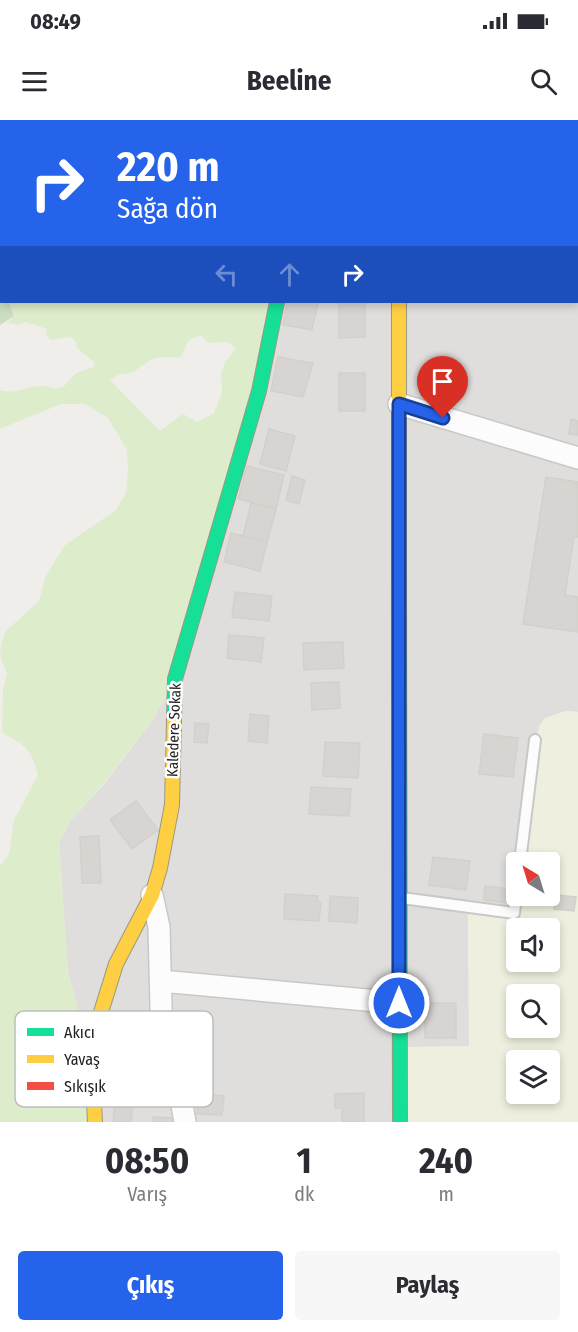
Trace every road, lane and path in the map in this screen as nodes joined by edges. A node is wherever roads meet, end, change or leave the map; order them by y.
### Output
1 (277, 303) edge
2 (399, 303) edge
3 (399, 404) junction
4 (578, 458) edge
5 (535, 740) dead end
6 (521, 852) edge
7 (152, 895) junction
8 (399, 898) junction
9 (515, 906) edge
10 (161, 981) junction
11 (399, 1003) junction
12 (101, 1011) edge
13 (162, 1011) edge
14 (94, 1107) edge
15 (182, 1107) edge
16 (95, 1122) edge
17 (185, 1122) edge
18 (399, 1122) edge

1 - 7 street, Kaledere Sokak
2 - 3 street
3 - 4 street
3 - 8 street
5 - 6 lane
7 - 10 street
7 - 12 street, Kaledere Sokak
8 - 9 lane
8 - 11 street
10 - 11 street
10 - 13 street
11 - 18 street
14 - 16 street, Kaledere Sokak
15 - 17 street

